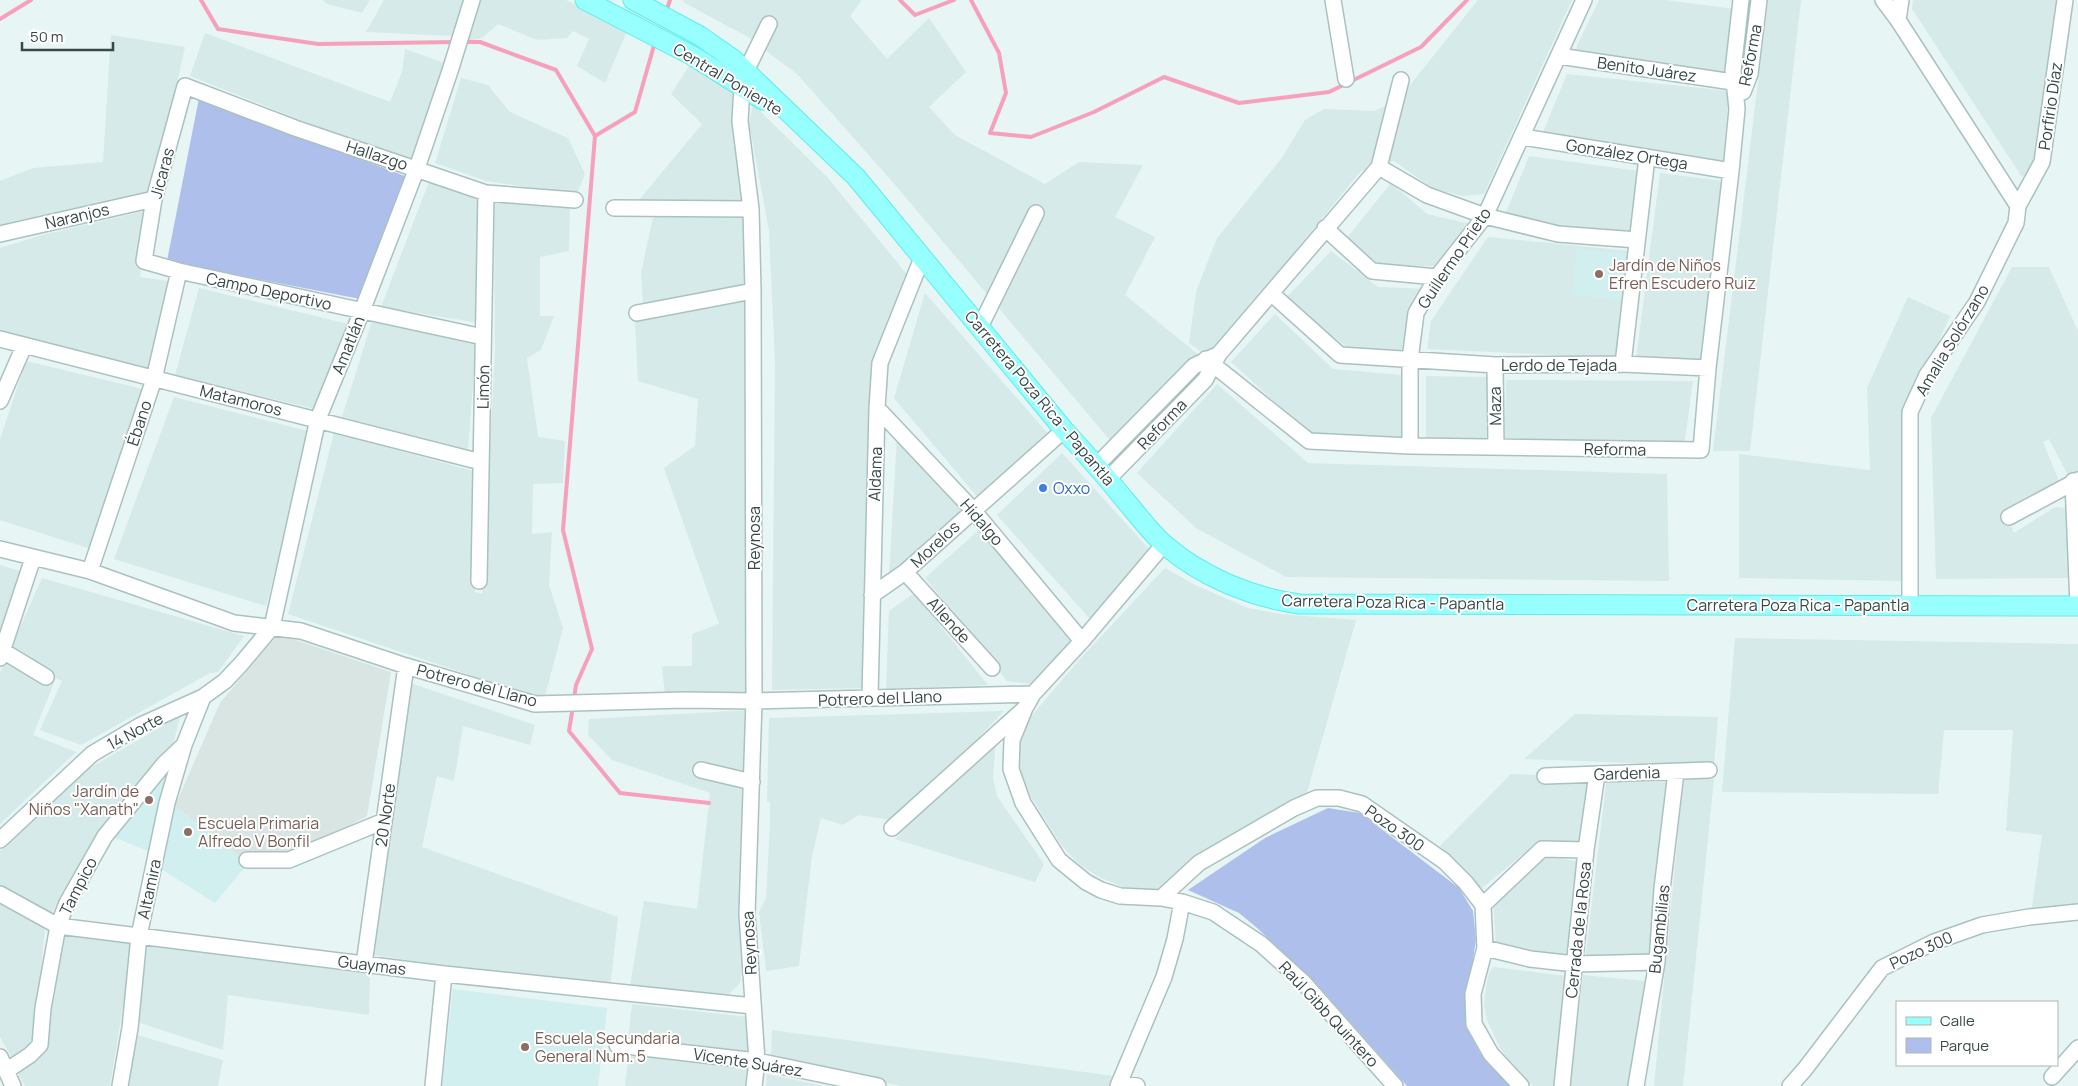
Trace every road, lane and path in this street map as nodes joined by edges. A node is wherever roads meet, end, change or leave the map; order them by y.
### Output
1 (472, 0) edge
2 (585, 0) edge
3 (633, 0) edge
4 (1333, 0) edge
5 (1584, 0) edge
6 (1741, 0) edge
7 (1759, 0) edge
8 (1884, 0) edge
9 (1901, 0) edge
10 (2065, 0) edge
11 (1898, 20) junction
12 (769, 24) dead end
13 (1560, 56) junction
14 (744, 78) junction
15 (1346, 79) dead end
16 (1400, 80) dead end
17 (1740, 83) junction
18 (185, 86) joint
19 (796, 121) joint
20 (1523, 137) junction
21 (1647, 157) junction
22 (1379, 167) junction
23 (417, 168) junction
24 (1731, 171) junction
25 (486, 193) junction
26 (154, 199) junction
27 (574, 200) dead end
28 (2018, 206) junction
29 (614, 208) dead end
30 (752, 209) junction
31 (1036, 214) dead end
32 (1485, 216) junction
33 (1325, 228) junction
34 (0, 234) edge
35 (1637, 240) junction
36 (922, 258) junction
37 (144, 261) joint
38 (179, 271) junction
39 (1438, 277) junction
40 (753, 291) junction
41 (1272, 294) junction
42 (362, 311) junction
43 (637, 312) dead end
44 (980, 327) junction
45 (483, 337) junction
46 (0, 339) edge
47 (24, 346) junction
48 (1213, 359) junction
49 (1410, 360) junction
50 (1623, 364) junction
51 (1495, 366) junction
52 (1708, 368) junction
53 (154, 379) junction
54 (0, 401) edge
55 (1154, 406) junction
56 (877, 408) junction
57 (318, 419) junction
58 (1167, 419) junction
59 (1064, 430) junction
60 (1410, 446) junction
61 (1496, 447) junction
62 (481, 462) junction
63 (1102, 472) junction
64 (2076, 480) edge
65 (973, 510) junction
66 (2009, 517) dead end
67 (1164, 544) junction
68 (0, 549) edge
69 (33, 558) junction
70 (90, 571) junction
71 (905, 572) junction
72 (479, 581) dead end
73 (872, 595) junction
74 (1910, 605) junction
75 (2078, 606) edge
76 (272, 627) junction
77 (1082, 641) junction
78 (2, 654) edge
79 (406, 666) junction
80 (992, 668) dead end
81 (46, 678) dead end
82 (1033, 694) junction
83 (203, 697) junction
84 (870, 697) junction
85 (754, 702) junction
86 (1025, 708) junction
87 (184, 745) junction
88 (701, 770) dead end
89 (1709, 770) dead end
90 (1676, 772) junction
91 (1597, 774) junction
92 (1545, 776) dead end
93 (752, 782) junction
94 (384, 821) junction
95 (892, 828) dead end
96 (0, 840) edge
97 (1586, 850) junction
98 (247, 860) dead end
99 (0, 894) edge
100 (1161, 898) junction
101 (1182, 902) junction
102 (1483, 905) junction
103 (2078, 912) edge
104 (58, 926) junction
105 (139, 936) junction
106 (1484, 948) junction
107 (1656, 962) junction
108 (364, 964) junction
109 (1575, 964) junction
110 (444, 974) junction
111 (753, 1006) junction
112 (617, 1045) dead end
113 (2078, 1048) edge
114 (0, 1057) edge
115 (757, 1061) junction
116 (1806, 1070) junction
117 (2052, 1077) dead end
118 (10, 1082) edge
119 (1119, 1085) edge
120 (120, 1086) edge
121 (433, 1086) edge
122 (754, 1086) edge
123 (878, 1086) edge
124 (1137, 1086) edge
125 (1395, 1086) edge
126 (1521, 1086) edge
127 (1562, 1086) edge
128 (1636, 1086) edge
129 (1790, 1086) edge
130 (1805, 1086) edge

1 - 23 street, Amatlán
2 - 14 main road, Central Poniente
3 - 14 main road, Central Poniente
4 - 15 street
5 - 13 street, Guillermo Prieto
6 - 17 street, Reforma
7 - 17 street, Reforma
8 - 11 street
9 - 11 street
10 - 28 street, Porfirio Díaz
11 - 28 street
12 - 14 street
13 - 17 street, Benito Juárez
13 - 20 street, Guillermo Prieto
14 - 19 main road, Central Poniente
14 - 30 street, Reynosa
16 - 22 street, Reforma
17 - 24 street, Reforma
18 - 23 street, Hallazgo
18 - 26 street, Jicaras
19 - 36 main road, Carretera Poza Rica - Papantla
20 - 21 street, González Ortega
20 - 32 street, Guillermo Prieto
21 - 24 street, González Ortega
21 - 35 street
22 - 32 street
22 - 33 street, Reforma
23 - 25 street, Hallazgo
23 - 42 street, Amatlán
24 - 52 street, Reforma
25 - 27 street, Hallazgo
25 - 45 street, Limón
26 - 34 street, Naranjos
26 - 37 street, Jicaras
28 - 74 street, Amalia Solórzano
29 - 30 street
30 - 40 street, Reynosa
31 - 44 street
32 - 35 street
32 - 39 street, Guillermo Prieto
33 - 39 street
33 - 41 street, Reforma
35 - 50 street
36 - 44 main road, Carretera Poza Rica - Papantla
36 - 56 street, Aldama
37 - 38 street, Campo Deportivo
38 - 42 street, Campo Deportivo
38 - 53 street, Ébano
39 - 49 street, Guillermo Prieto
40 - 43 street
40 - 85 street, Reynosa
41 - 48 street, Reforma
41 - 49 street, Lerdo de Tejada
42 - 45 street, Campo Deportivo
42 - 57 street, Amatlán
44 - 59 main road, Carretera Poza Rica - Papantla
45 - 62 street, Limón
46 - 47 street, Matamoros
47 - 53 street, Matamoros
47 - 54 street
48 - 55 street, Reforma
48 - 58 street, Reforma
48 - 60 street, Reforma
49 - 51 street, Lerdo de Tejada
49 - 60 street, Guillermo Prieto
50 - 51 street, Lerdo de Tejada
50 - 52 street, Lerdo de Tejada
51 - 61 street, Maza
52 - 61 street, Reforma
53 - 57 street, Matamoros
53 - 70 street, Ébano
55 - 58 street
55 - 63 street, Reforma
56 - 65 street, Hidalgo
56 - 73 street, Aldama
57 - 62 street, Matamoros
57 - 76 street, Amatlán
58 - 63 street, Reforma
59 - 63 main road, Carretera Poza Rica - Papantla
59 - 65 street, Morelos
60 - 61 street, Reforma
62 - 72 street, Limón
63 - 67 main road, Carretera Poza Rica - Papantla
64 - 66 street
64 - 75 street
65 - 71 street, Morelos
65 - 77 street, Hidalgo
67 - 74 main road, Carretera Poza Rica - Papantla
67 - 77 street
68 - 69 street, Potrero del Llano
69 - 70 street, Potrero del Llano
69 - 78 street
70 - 76 street, Potrero del Llano
71 - 73 street, Morelos
71 - 80 street, Allende
73 - 84 street, Aldama
74 - 75 main road, Carretera Poza Rica - Papantla
76 - 79 street, Potrero del Llano
76 - 83 street, 14 Norte
77 - 82 street
78 - 81 street
79 - 85 street, Potrero del Llano
79 - 94 street, 20 Norte
82 - 84 street, Potrero del Llano
82 - 86 street
83 - 87 street, Altamira
83 - 96 street, 14 Norte
84 - 85 street, Potrero del Llano
85 - 93 street, Reynosa
86 - 95 street
86 - 100 street
87 - 104 street, Tampico
87 - 105 street, Altamira
88 - 93 street
89 - 90 street, Gardenia
90 - 91 street, Gardenia
90 - 107 street, Bugambilias
91 - 92 street, Gardenia
91 - 97 street, Cerrada de la Rosa
93 - 111 street, Reynosa
94 - 98 street
94 - 108 street, 20 Norte
97 - 102 street
97 - 109 street, Cerrada de la Rosa
99 - 104 street, Guaymas
100 - 101 street
100 - 102 street, Pozo 300
101 - 119 street
101 - 125 street, Raúl Gibb Quintero
102 - 106 street
103 - 116 street, Pozo 300
104 - 105 street, Guaymas
104 - 118 street, Tampico
105 - 108 street, Guaymas
105 - 120 street, Altamira
106 - 109 street
106 - 126 street
107 - 109 street
107 - 128 street, Bugambilias
108 - 110 street, Guaymas
109 - 127 street, Cerrada de la Rosa
110 - 111 street, Guaymas
110 - 121 street
111 - 115 street, Reynosa
112 - 115 street, Vicente Suárez
113 - 117 street
114 - 118 street
115 - 122 street, Reynosa
115 - 123 street, Vicente Suárez
116 - 129 street, Pozo 300
116 - 130 street
119 - 124 street

